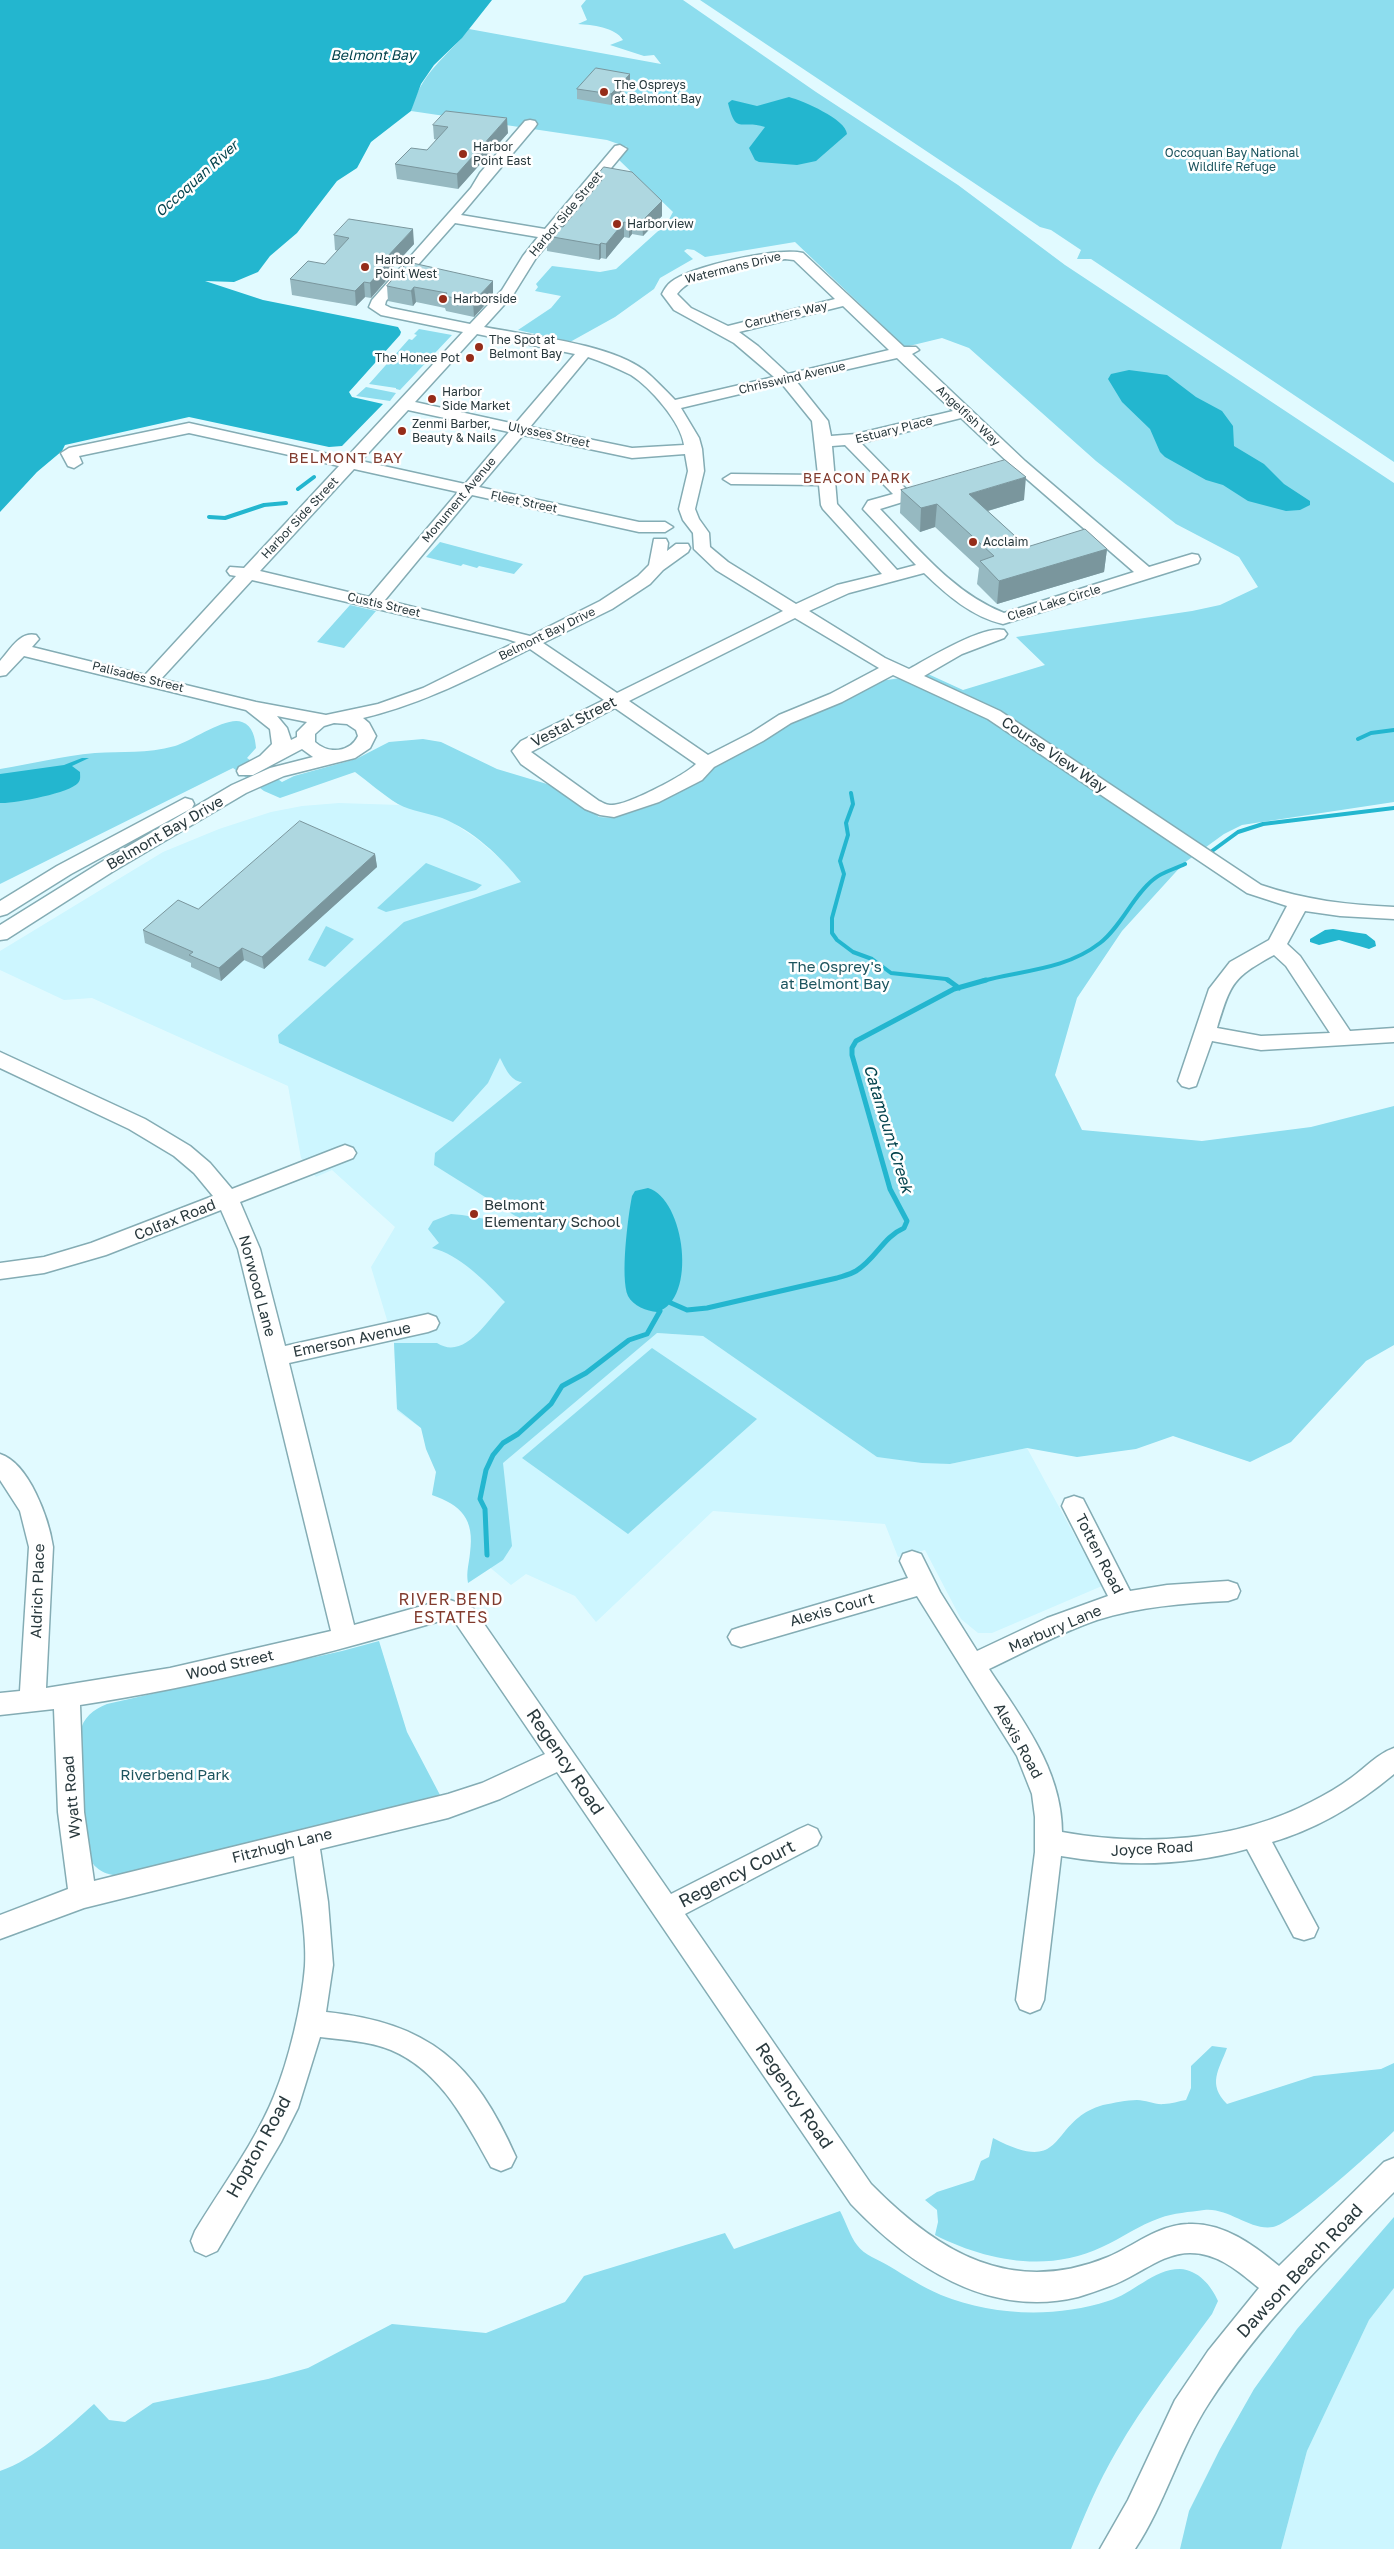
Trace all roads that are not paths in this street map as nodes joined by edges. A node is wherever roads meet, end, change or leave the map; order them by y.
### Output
1 (530, 124) dead end
2 (620, 149) dead end
3 (452, 218) junction
4 (547, 234) junction
5 (794, 254) joint
6 (846, 301) junction
7 (474, 331) junction
8 (726, 331) junction
9 (585, 351) junction
10 (906, 351) junction
11 (784, 380) junction
12 (405, 405) junction
13 (672, 405) junction
14 (964, 413) junction
15 (519, 428) junction
16 (850, 441) junction
17 (824, 442) junction
18 (694, 449) junction
19 (74, 463) dead end
20 (351, 463) junction
21 (1019, 464) junction
22 (1000, 469) edge
23 (731, 479) dead end
24 (827, 480) junction
25 (942, 485) edge
26 (468, 489) junction
27 (904, 496) junction
28 (688, 509) junction
29 (664, 533) junction
30 (691, 541) junction
31 (1192, 559) dead end
32 (717, 564) junction
33 (657, 566) junction
34 (928, 567) junction
35 (242, 573) junction
36 (1147, 574) junction
37 (893, 576) junction
38 (373, 603) junction
39 (795, 612) junction
40 (998, 634) dead end
41 (531, 642) junction
42 (891, 669) junction
43 (0, 671) edge
44 (909, 677) junction
45 (150, 680) junction
46 (429, 692) junction
47 (616, 701) junction
48 (251, 706) junction
49 (333, 719) junction
50 (305, 738) junction
51 (366, 739) junction
52 (340, 755) junction
53 (263, 762) junction
54 (707, 763) junction
55 (1298, 904) junction
56 (0, 910) edge
57 (1394, 913) edge
58 (0, 934) edge
59 (1276, 945) junction
60 (1205, 1033) junction
61 (1394, 1035) edge
62 (1344, 1038) junction
63 (0, 1059) edge
64 (1188, 1080) dead end
65 (345, 1153) dead end
66 (228, 1199) junction
67 (0, 1271) edge
68 (428, 1323) dead end
69 (276, 1357) junction
70 (0, 1463) edge
71 (1074, 1506) dead end
72 (918, 1572) joint
73 (1228, 1591) dead end
74 (1124, 1603) junction
75 (456, 1610) joint
76 (741, 1637) dead end
77 (345, 1638) junction
78 (973, 1665) junction
79 (67, 1697) junction
80 (32, 1701) junction
81 (0, 1704) edge
82 (562, 1758) junction
83 (1394, 1759) edge
84 (1254, 1835) junction
85 (808, 1837) dead end
86 (305, 1841) junction
87 (1050, 1842) junction
88 (83, 1896) junction
89 (666, 1910) junction
90 (0, 1928) edge
91 (1304, 1928) dead end
92 (1030, 2000) dead end
93 (310, 2023) junction
94 (501, 2157) dead end
95 (1394, 2172) edge
96 (206, 2241) dead end
97 (1280, 2286) junction
98 (1125, 2544) edge

1 - 3 street
2 - 4 street, Harbor Side Street
3 - 4 street
3 - 7 street
4 - 7 street, Harbor Side Street
5 - 6 street, Angelfish Way
5 - 8 street, Watermans Drive
6 - 8 street, Caruthers Way
6 - 10 street, Angelfish Way
7 - 9 street
7 - 12 street, Harbor Side Street
8 - 11 street, Watermans Drive
9 - 13 street
9 - 15 street, Monument Avenue
10 - 11 street, Chrisswind Avenue
10 - 14 street, Angelfish Way
11 - 13 street, Chrisswind Avenue
11 - 17 street, Watermans Drive
12 - 15 street, Ulysses Street
12 - 20 street, Harbor Side Street
13 - 18 street
14 - 16 street, Estuary Place
14 - 21 street, Angelfish Way
15 - 18 street, Ulysses Street
15 - 26 street, Monument Avenue
16 - 17 street, Estuary Place
16 - 27 street
17 - 24 street, Watermans Drive
18 - 28 street
19 - 20 street, Fleet Street
20 - 26 street, Fleet Street
20 - 35 street, Harbor Side Street
21 - 22 street
21 - 36 street, Angelfish Way
23 - 24 street
24 - 37 street, Watermans Drive
25 - 27 street, Clear Lake Circle
26 - 29 street, Fleet Street
26 - 38 street, Monument Avenue
27 - 34 street, Clear Lake Circle
28 - 29 street
28 - 30 street
29 - 30 street
29 - 30 street
29 - 33 street
30 - 32 street, Course View Way
30 - 33 street, Belmont Bay Drive
31 - 36 street, Clear Lake Circle
32 - 33 street
32 - 39 street, Course View Way
33 - 41 street, Belmont Bay Drive
34 - 36 street, Clear Lake Circle
34 - 37 street
35 - 38 street, Custis Street
35 - 45 street, Harbor Side Street
37 - 39 street
38 - 41 street, Custis Street
39 - 42 street, Course View Way
39 - 47 street, Vestal Street
40 - 44 street
41 - 46 street, Belmont Bay Drive
41 - 47 street, Custis Street
42 - 44 street, Course View Way
42 - 54 street, Vestal Street
43 - 45 street, Palisades Street
44 - 55 street, Course View Way
45 - 48 street, Palisades Street
46 - 49 street, Belmont Bay Drive
46 - 51 street, Belmont Bay Drive
47 - 54 street, Custis Street
47 - 54 street, Vestal Street
48 - 49 street, Palisades Street
48 - 50 street, Palisades Street
48 - 53 street
49 - 50 street, Belmont Bay Drive
49 - 51 street
50 - 52 street
50 - 53 street, Belmont Bay Drive
51 - 52 street, Belmont Bay Drive
52 - 58 street, Belmont Bay Drive
53 - 56 street, Belmont Bay Drive
55 - 57 street, Course View Way
55 - 59 street
59 - 60 street
59 - 62 street
60 - 62 street
60 - 64 street
61 - 62 street
63 - 66 street, Norwood Lane
65 - 66 street, Colfax Road
66 - 67 street, Colfax Road
66 - 69 street, Norwood Lane
68 - 69 street, Emerson Avenue
69 - 77 street, Norwood Lane
70 - 80 street, Aldrich Place
71 - 74 street, Totten Road
72 - 76 street, Alexis Court
72 - 78 street, Alexis Road
73 - 74 street, Marbury Lane
74 - 78 street, Marbury Lane
75 - 77 street, Wood Street
75 - 82 street, Regency Road
77 - 79 street, Wood Street
78 - 87 street, Alexis Road
79 - 80 street, Wood Street
79 - 88 street, Wyatt Road
80 - 81 street, Wood Street
82 - 86 street, Fitzhugh Lane
82 - 89 street, Regency Road
83 - 84 street, Joyce Road
84 - 87 street, Joyce Road
84 - 91 street
85 - 89 street, Regency Court
86 - 88 street, Fitzhugh Lane
86 - 93 street, Hopton Road
87 - 92 street, Alexis Road
88 - 90 street, Fitzhugh Lane
89 - 97 street, Regency Road
93 - 94 street
93 - 96 street, Hopton Road
95 - 97 street, Dawson Beach Road
97 - 98 street, Dawson Beach Road

